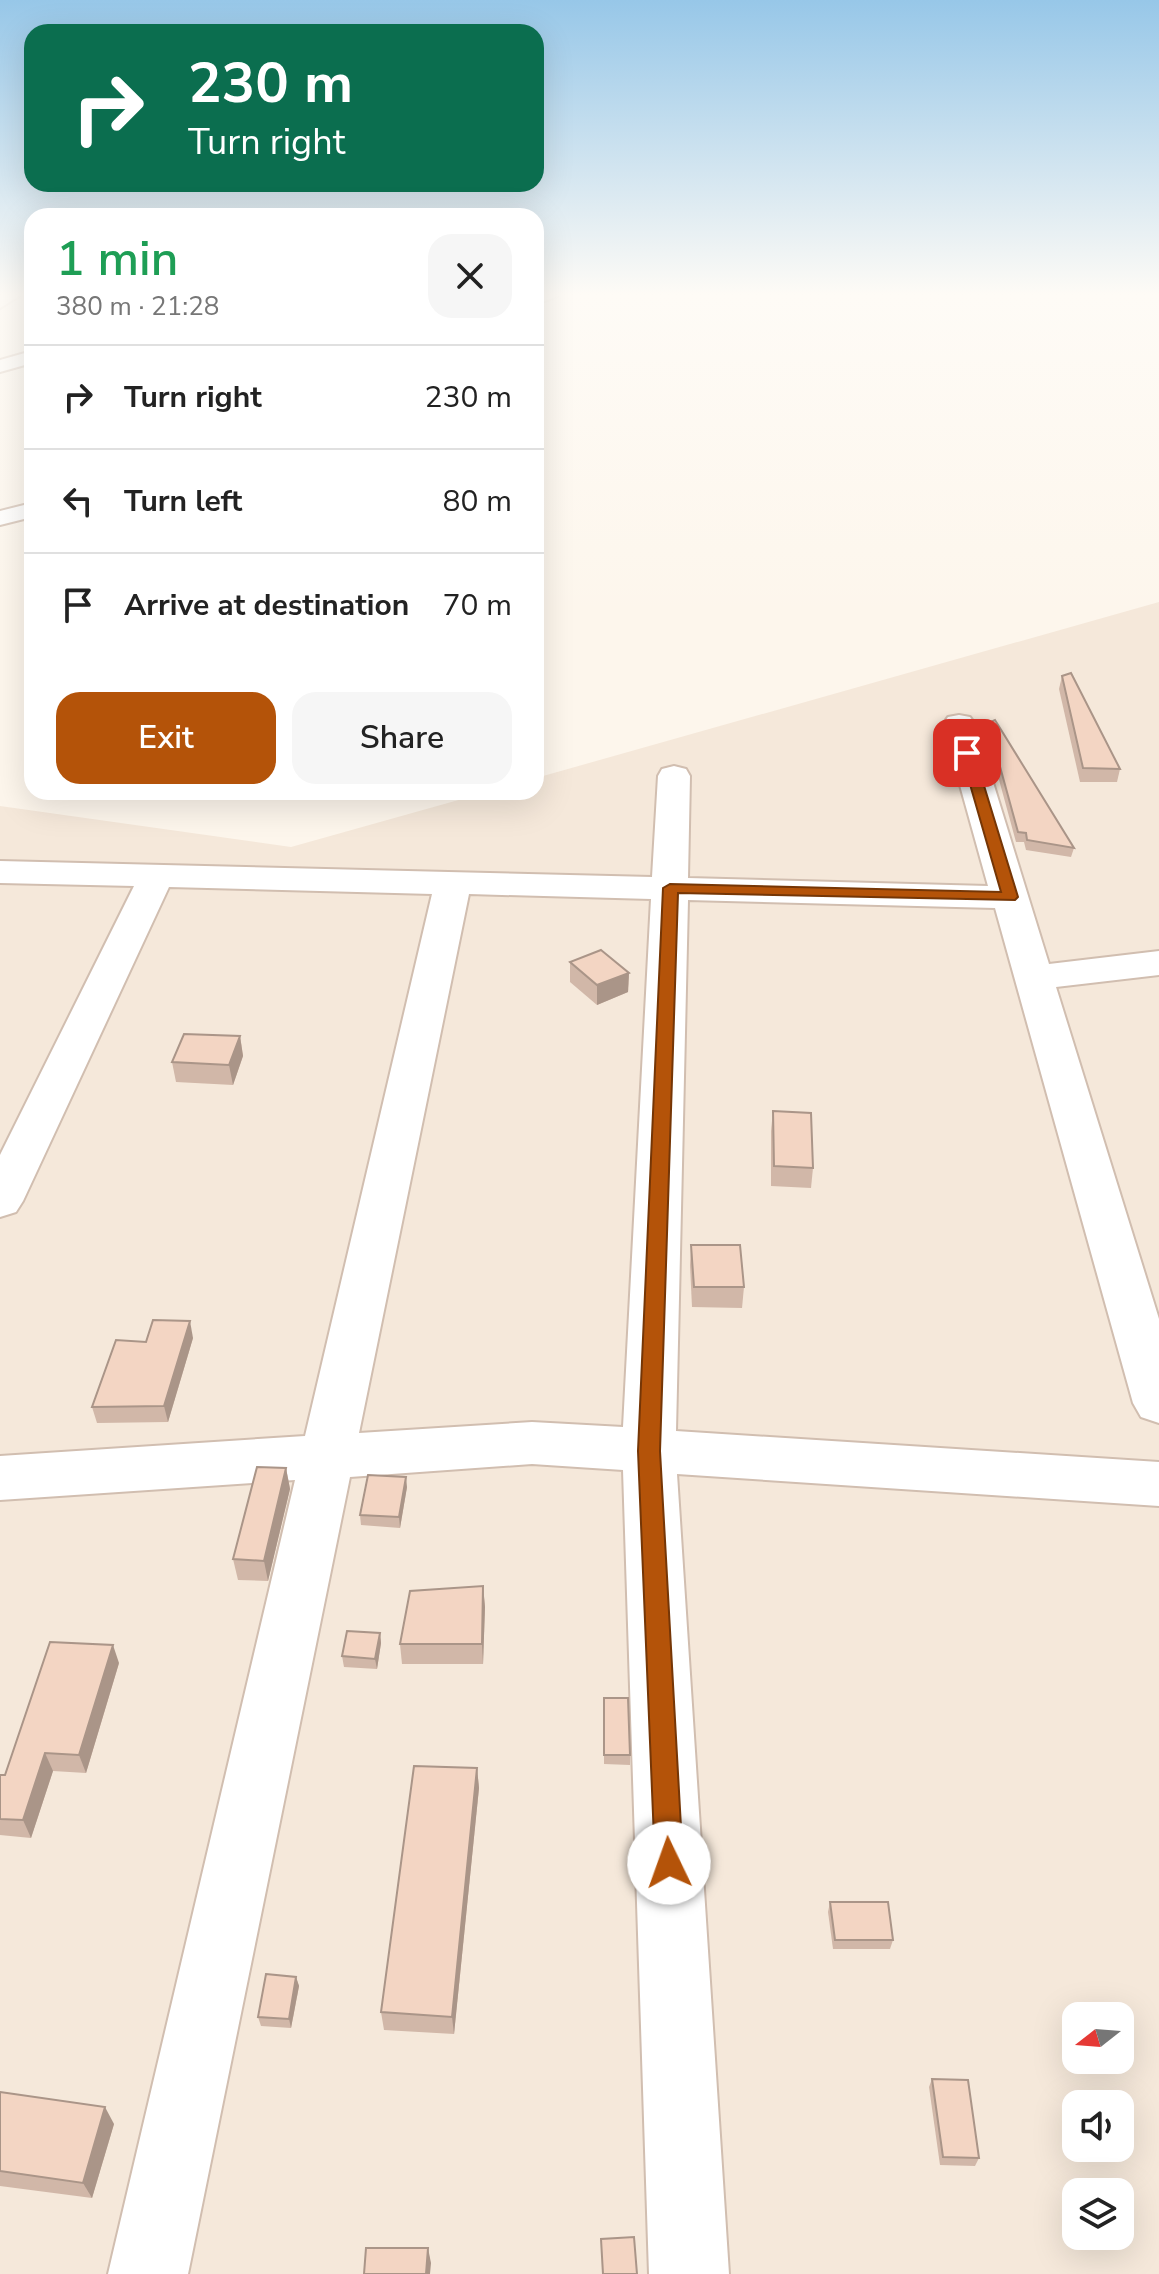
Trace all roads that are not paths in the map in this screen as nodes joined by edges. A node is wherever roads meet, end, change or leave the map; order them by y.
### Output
1 (24, 512) edge
2 (0, 518) edge
3 (959, 724) dead end
4 (674, 776) dead end
5 (0, 872) edge
6 (157, 875) junction
7 (453, 883) junction
8 (670, 888) junction
9 (1010, 897) junction
10 (1159, 963) edge
11 (1034, 978) junction
12 (0, 1201) edge
13 (1159, 1403) edge
14 (649, 1451) junction
15 (328, 1456) junction
16 (0, 1478) edge
17 (1159, 1484) edge
18 (148, 2274) edge
19 (689, 2274) edge

1 - 2 street
3 - 9 street
4 - 8 street
5 - 6 street
6 - 7 street
6 - 12 street
7 - 8 street
7 - 15 street
8 - 9 street
8 - 14 street
9 - 11 street
10 - 11 street
11 - 13 street
14 - 15 street
14 - 17 street
14 - 19 street
15 - 16 street
15 - 18 street

